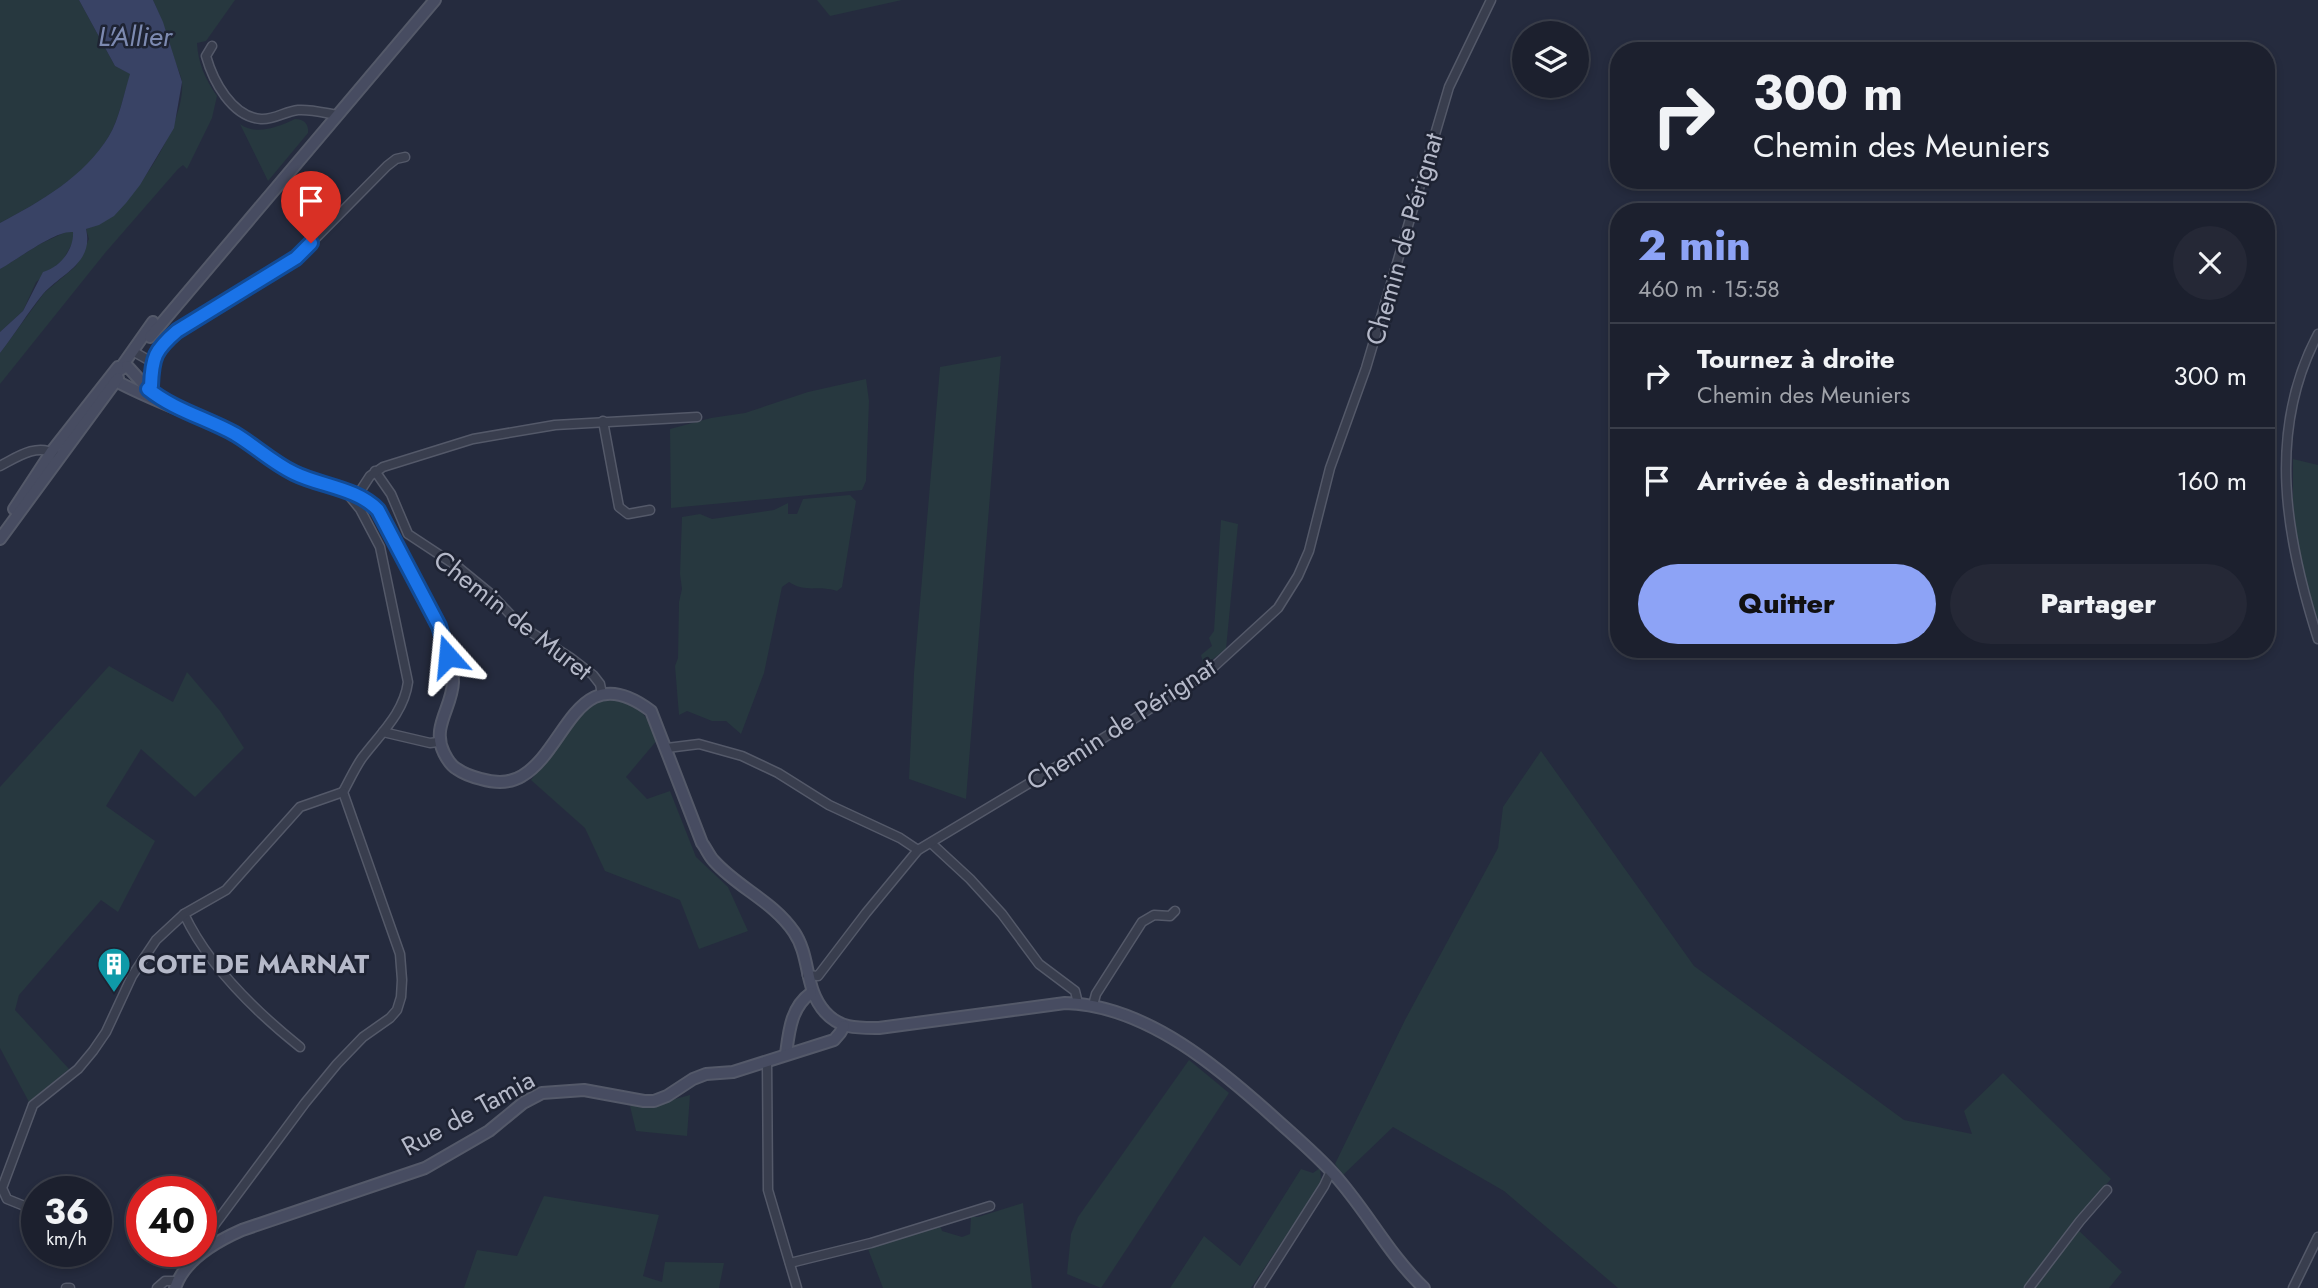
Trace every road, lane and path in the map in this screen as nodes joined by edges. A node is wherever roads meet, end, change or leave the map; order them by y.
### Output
1 (435, 0) edge
2 (1491, 0) edge
3 (212, 46) dead end
4 (337, 115) junction
5 (405, 157) dead end
6 (260, 208) junction
7 (2318, 334) edge
8 (136, 353) junction
9 (152, 362) junction
10 (117, 374) junction
11 (145, 393) junction
12 (697, 417) dead end
13 (603, 421) junction
14 (56, 454) junction
15 (0, 466) edge
16 (375, 471) junction
17 (353, 494) junction
18 (650, 510) dead end
19 (0, 531) edge
20 (0, 539) edge
21 (2318, 639) edge
22 (602, 694) junction
23 (383, 732) junction
24 (438, 742) junction
25 (667, 748) junction
26 (343, 792) junction
27 (931, 843) junction
28 (918, 850) junction
29 (1175, 911) dead end
30 (184, 914) junction
31 (807, 975) junction
32 (811, 993) junction
33 (1078, 1003) junction
34 (1093, 1005) junction
35 (844, 1026) junction
36 (300, 1047) dead end
37 (786, 1054) junction
38 (767, 1061) junction
39 (1331, 1171) junction
40 (2107, 1190) dead end
41 (21, 1205) edge
42 (990, 1206) dead end
43 (217, 1221) edge
44 (2318, 1237) edge
45 (217, 1241) edge
46 (790, 1263) junction
47 (189, 1267) edge
48 (176, 1286) edge
49 (157, 1288) edge
50 (797, 1288) edge
51 (1259, 1288) edge
52 (1424, 1288) edge
53 (2029, 1288) edge
54 (2293, 1288) edge

1 - 4 street
2 - 27 street, Chemin de Pérignat
3 - 4 street
4 - 6 street
5 - 9 street
6 - 8 street
6 - 10 street
7 - 21 street
8 - 9 street
8 - 10 street
9 - 11 street
10 - 11 street
10 - 11 street
10 - 14 street
11 - 17 street
12 - 13 street
13 - 16 street
13 - 18 street
14 - 15 street
14 - 19 street
14 - 20 street
16 - 17 street
16 - 22 street, Chemin de Muret
17 - 23 street
17 - 24 street
22 - 24 street
22 - 25 street
23 - 24 street
23 - 26 street
25 - 28 street
25 - 31 street
26 - 30 street
26 - 43 street
27 - 28 street, Chemin de Pérignat
27 - 33 street
28 - 31 street, Chemin de Pérignat
29 - 34 street
30 - 36 street
30 - 41 street
31 - 32 street
32 - 35 street
32 - 37 street
33 - 34 street
33 - 35 street
34 - 39 street
35 - 37 street, Rue de Tamia
37 - 38 street, Rue de Tamia
38 - 45 street, Rue de Tamia
38 - 46 street
39 - 51 street
39 - 52 street
40 - 53 street
42 - 46 street
44 - 54 street
46 - 50 street
47 - 48 street
48 - 49 street

